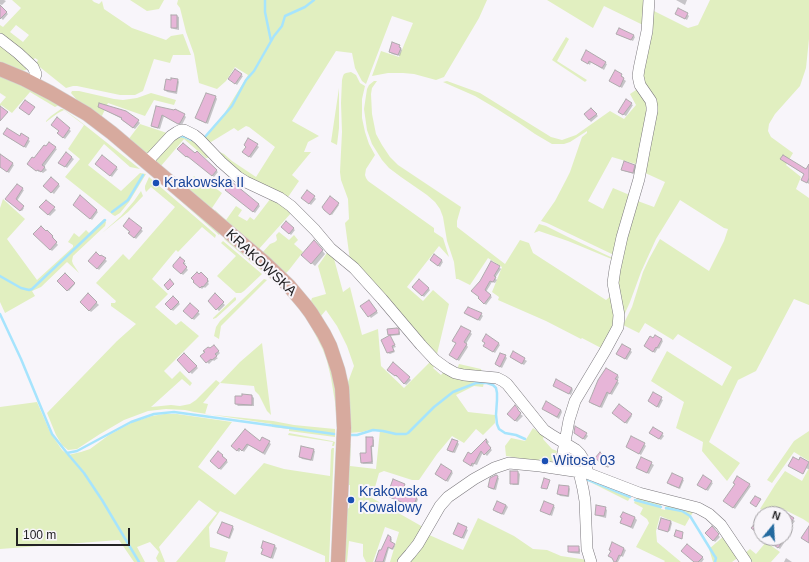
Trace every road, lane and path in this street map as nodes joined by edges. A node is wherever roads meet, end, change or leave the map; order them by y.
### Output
1 (649, 0) edge
2 (0, 39) edge
3 (0, 69) edge
4 (33, 83) junction
5 (146, 162) junction
6 (565, 444) junction
7 (560, 469) junction
8 (583, 472) junction
9 (338, 562) edge
10 (403, 562) edge
11 (591, 562) edge
12 (746, 562) edge

1 - 6 street
2 - 4 street
3 - 4 main road, KRAKOWSKA
4 - 5 main road, KRAKOWSKA
5 - 6 street
5 - 9 main road, KRAKOWSKA
6 - 7 street
6 - 8 street
7 - 8 street
7 - 10 street
8 - 11 street
8 - 12 street

